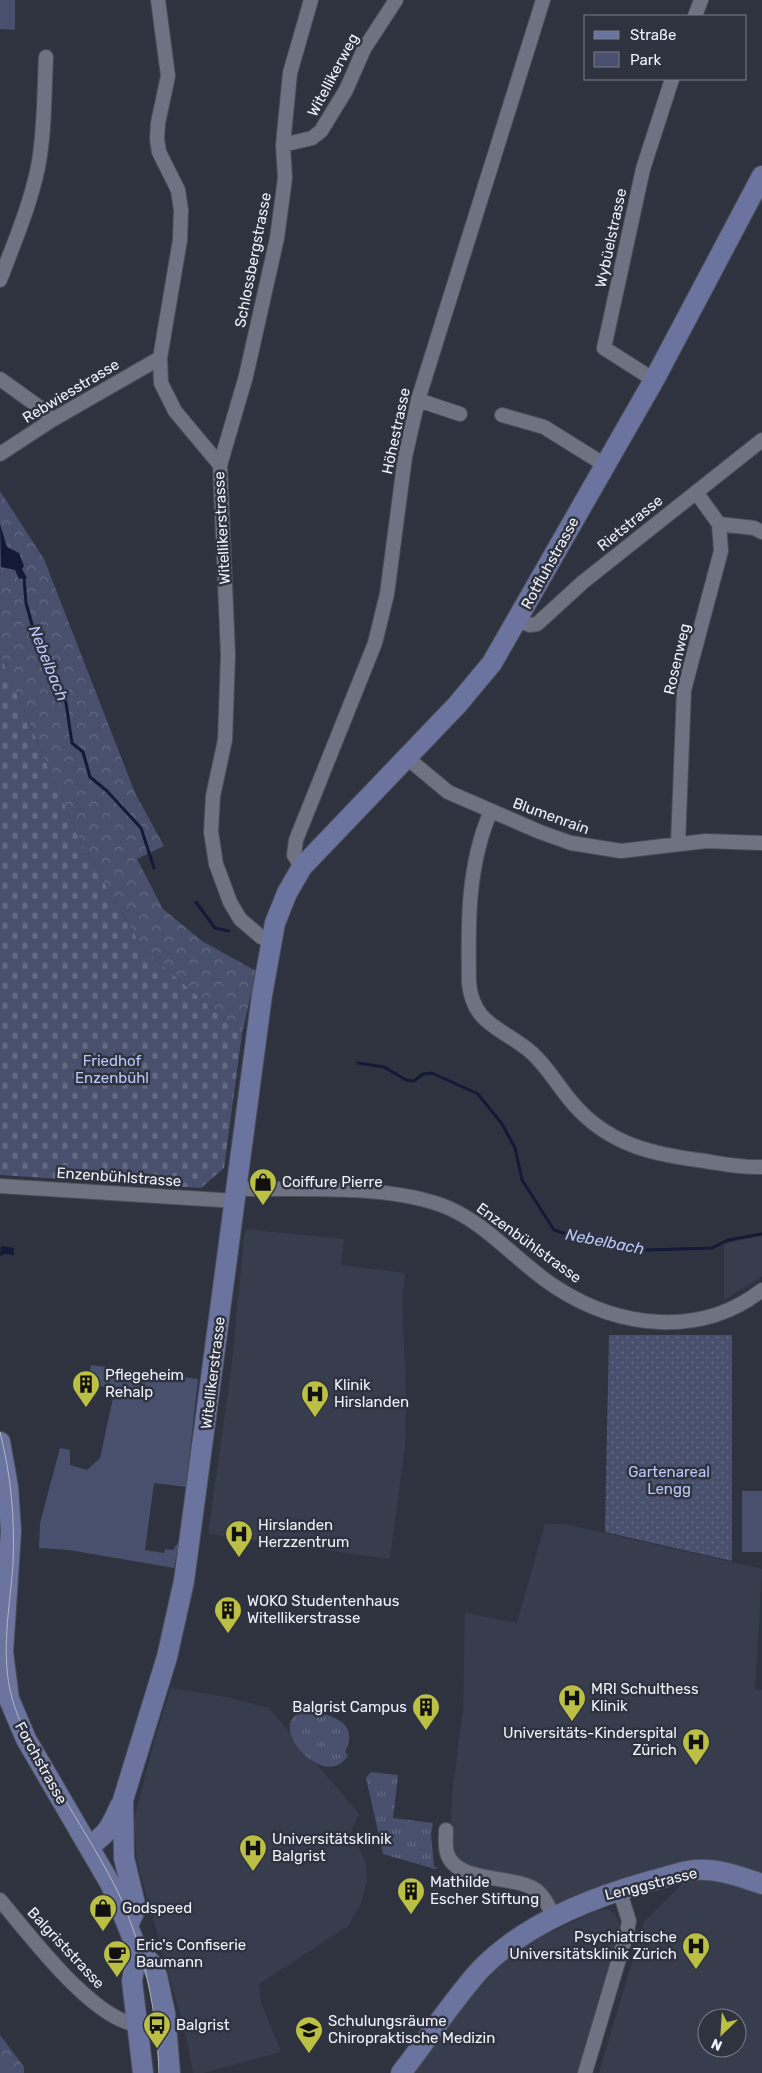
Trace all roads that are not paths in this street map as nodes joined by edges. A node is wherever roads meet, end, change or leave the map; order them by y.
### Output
1 (158, 0) edge
2 (311, 0) edge
3 (396, 0) edge
4 (543, 0) edge
5 (700, 0) edge
6 (694, 15) edge
7 (46, 57) dead end
8 (672, 80) edge
9 (283, 145) junction
10 (762, 176) edge
11 (0, 280) edge
12 (160, 358) junction
13 (0, 379) edge
14 (654, 380) junction
15 (418, 400) junction
16 (460, 414) dead end
17 (502, 415) dead end
18 (52, 420) junction
19 (762, 440) edge
20 (0, 454) edge
21 (220, 465) junction
22 (605, 465) junction
23 (696, 492) junction
24 (719, 524) junction
25 (762, 532) edge
26 (518, 620) junction
27 (406, 757) junction
28 (491, 811) junction
29 (762, 843) edge
30 (678, 844) junction
31 (302, 868) junction
32 (280, 909) joint
33 (270, 940) junction
34 (762, 1167) edge
35 (0, 1186) edge
36 (237, 1195) junction
37 (762, 1290) edge
38 (0, 1442) edge
39 (3, 1682) edge
40 (123, 1800) junction
41 (446, 1830) dead end
42 (123, 1840) junction
43 (93, 1852) junction
44 (762, 1884) edge
45 (619, 1890) junction
46 (0, 1900) edge
47 (555, 1918) junction
48 (128, 1923) junction
49 (137, 1949) junction
50 (139, 2025) junction
51 (143, 2073) edge
52 (170, 2073) edge
53 (401, 2073) edge
54 (585, 2073) edge

1 - 12 street, Witellikerstrasse
2 - 9 street, Schlossbergstrasse
3 - 9 street, Witellikerweg
4 - 15 street, Höhestrasse
5 - 6 street
7 - 11 street
8 - 14 street, Wybüelstrasse
9 - 21 street, Schlossbergstrasse
10 - 14 main road, Rotfluhstrasse
12 - 18 street, Rebwiesstrasse
12 - 21 street, Witellikerstrasse
13 - 18 street
14 - 22 main road, Rotfluhstrasse
15 - 16 street
15 - 31 street, Höhestrasse
17 - 22 street
18 - 20 street, Rebwiesstrasse
19 - 23 street, Rietstrasse
21 - 33 street, Witellikerstrasse
22 - 26 main road, Rotfluhstrasse
23 - 24 street, Rosenweg
23 - 26 street, Rietstrasse
24 - 25 street
24 - 30 street, Rosenweg
26 - 27 main road, Rotfluhstrasse
27 - 28 street, Blumenrain
27 - 31 main road, Rotfluhstrasse
28 - 30 street, Blumenrain
28 - 34 street
29 - 30 street, Blumenrain
31 - 32 main road, Rotfluhstrasse
32 - 33 main road, Witellikerstrasse
33 - 36 main road, Witellikerstrasse
35 - 36 street, Enzenbühlstrasse
36 - 37 street, Enzenbühlstrasse
36 - 40 main road, Witellikerstrasse
38 - 39 main road, Forchstrasse
39 - 43 main road, Forchstrasse
40 - 42 main road, Witellikerstrasse
40 - 43 main road, Witellikerstrasse
41 - 47 street
42 - 43 main road
42 - 48 main road, Witellikerstrasse
43 - 48 main road, Forchstrasse
44 - 45 main road, Lenggstrasse
45 - 47 main road, Lenggstrasse
45 - 54 street
46 - 50 street, Balgriststrasse
47 - 53 main road, Lenggstrasse
48 - 49 main road, Forchstrasse
49 - 50 main road, Forchstrasse
49 - 52 main road, Forchstrasse
50 - 51 main road, Forchstrasse

